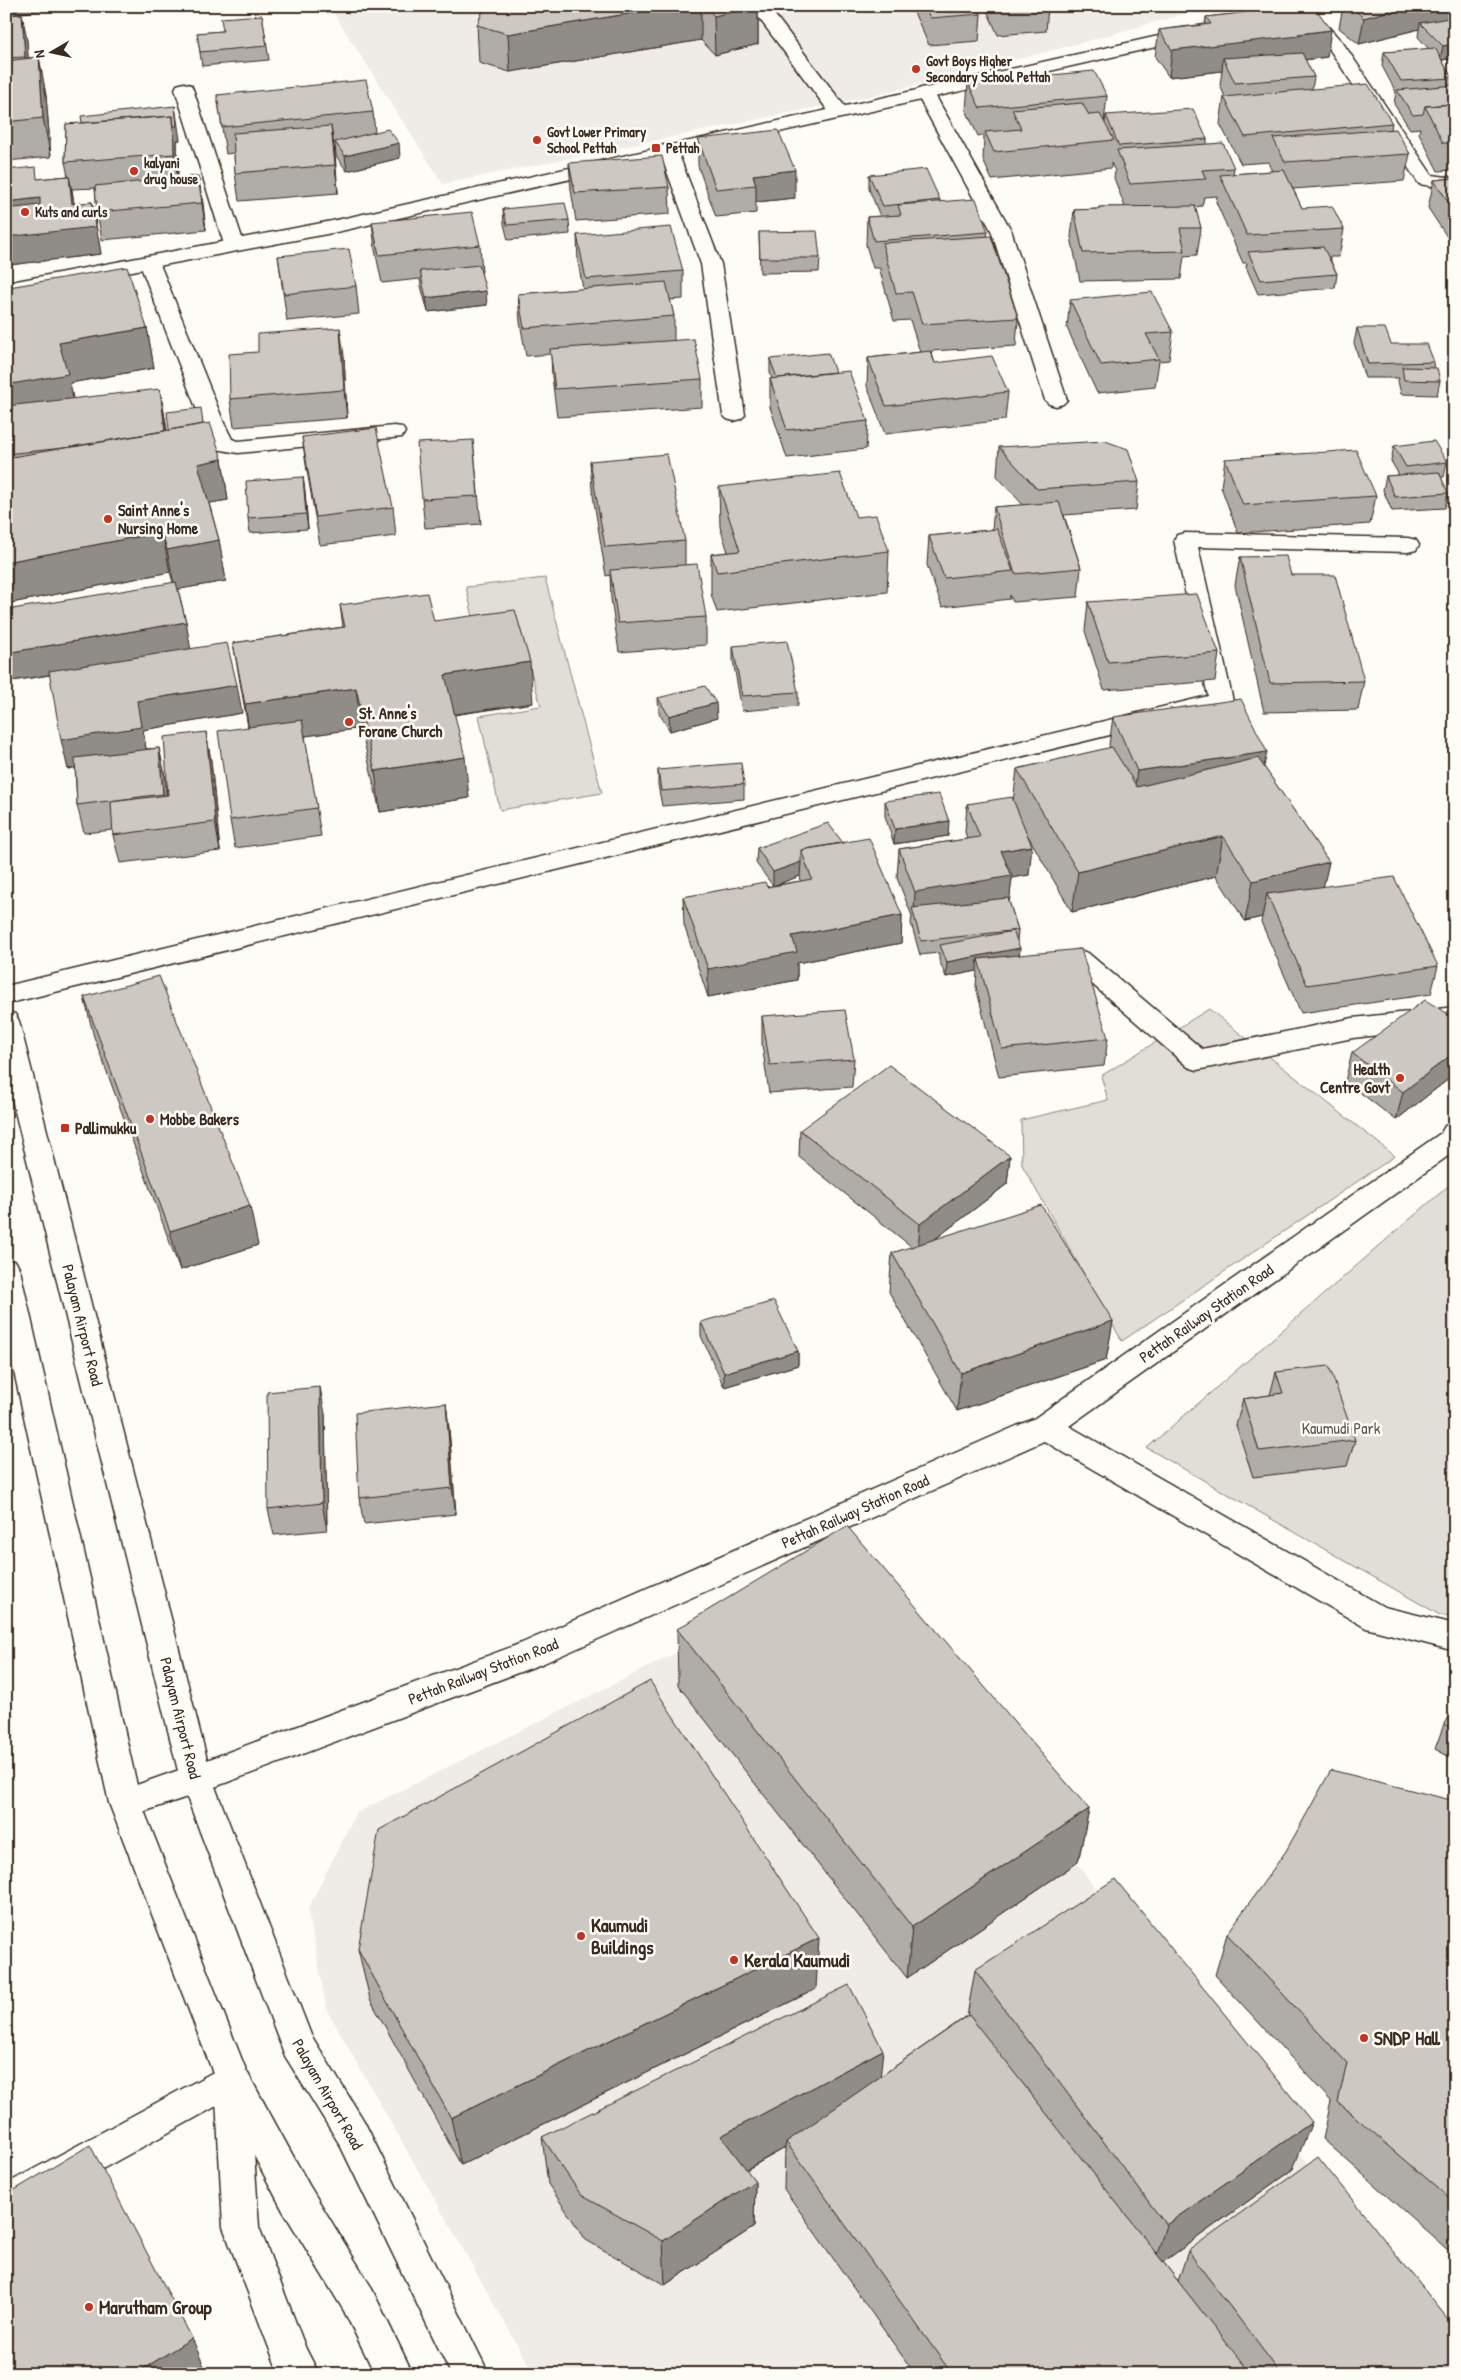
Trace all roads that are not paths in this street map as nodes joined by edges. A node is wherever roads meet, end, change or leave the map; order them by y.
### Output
1 (759, 6) edge
2 (1306, 8) edge
3 (1283, 14) edge
4 (1215, 28) edge
5 (184, 88) dead end
6 (925, 92) junction
7 (839, 112) junction
8 (668, 150) junction
9 (1455, 184) edge
10 (234, 244) junction
11 (148, 262) junction
12 (6, 289) edge
13 (1056, 400) dead end
14 (734, 415) dead end
15 (394, 432) dead end
16 (1408, 545) dead end
17 (1079, 959) edge
18 (6, 995) edge
19 (1455, 1016) edge
20 (6, 1020) edge
21 (1453, 1138) edge
22 (6, 1270) edge
23 (1045, 1427) junction
24 (1455, 1638) edge
25 (196, 1779) junction
26 (125, 1803) junction
27 (232, 2079) junction
28 (6, 2204) edge
29 (289, 2370) edge
30 (395, 2374) edge
31 (471, 2374) edge

1 - 7 street
2 - 3 street
2 - 9 street
4 - 6 street
5 - 10 street
6 - 7 street
6 - 13 street
7 - 8 street
8 - 10 street
8 - 14 street
10 - 11 street
11 - 12 street
11 - 15 street
16 - 18 street
17 - 19 street
20 - 25 street, Palayam Airport Road
21 - 23 street, Pettah Railway Station Road
22 - 26 street
23 - 24 street
23 - 25 street, Pettah Railway Station Road
25 - 26 street, Pettah Railway Station Road
25 - 31 street, Palayam Airport Road
26 - 27 street
27 - 28 street
27 - 29 street
27 - 30 street

